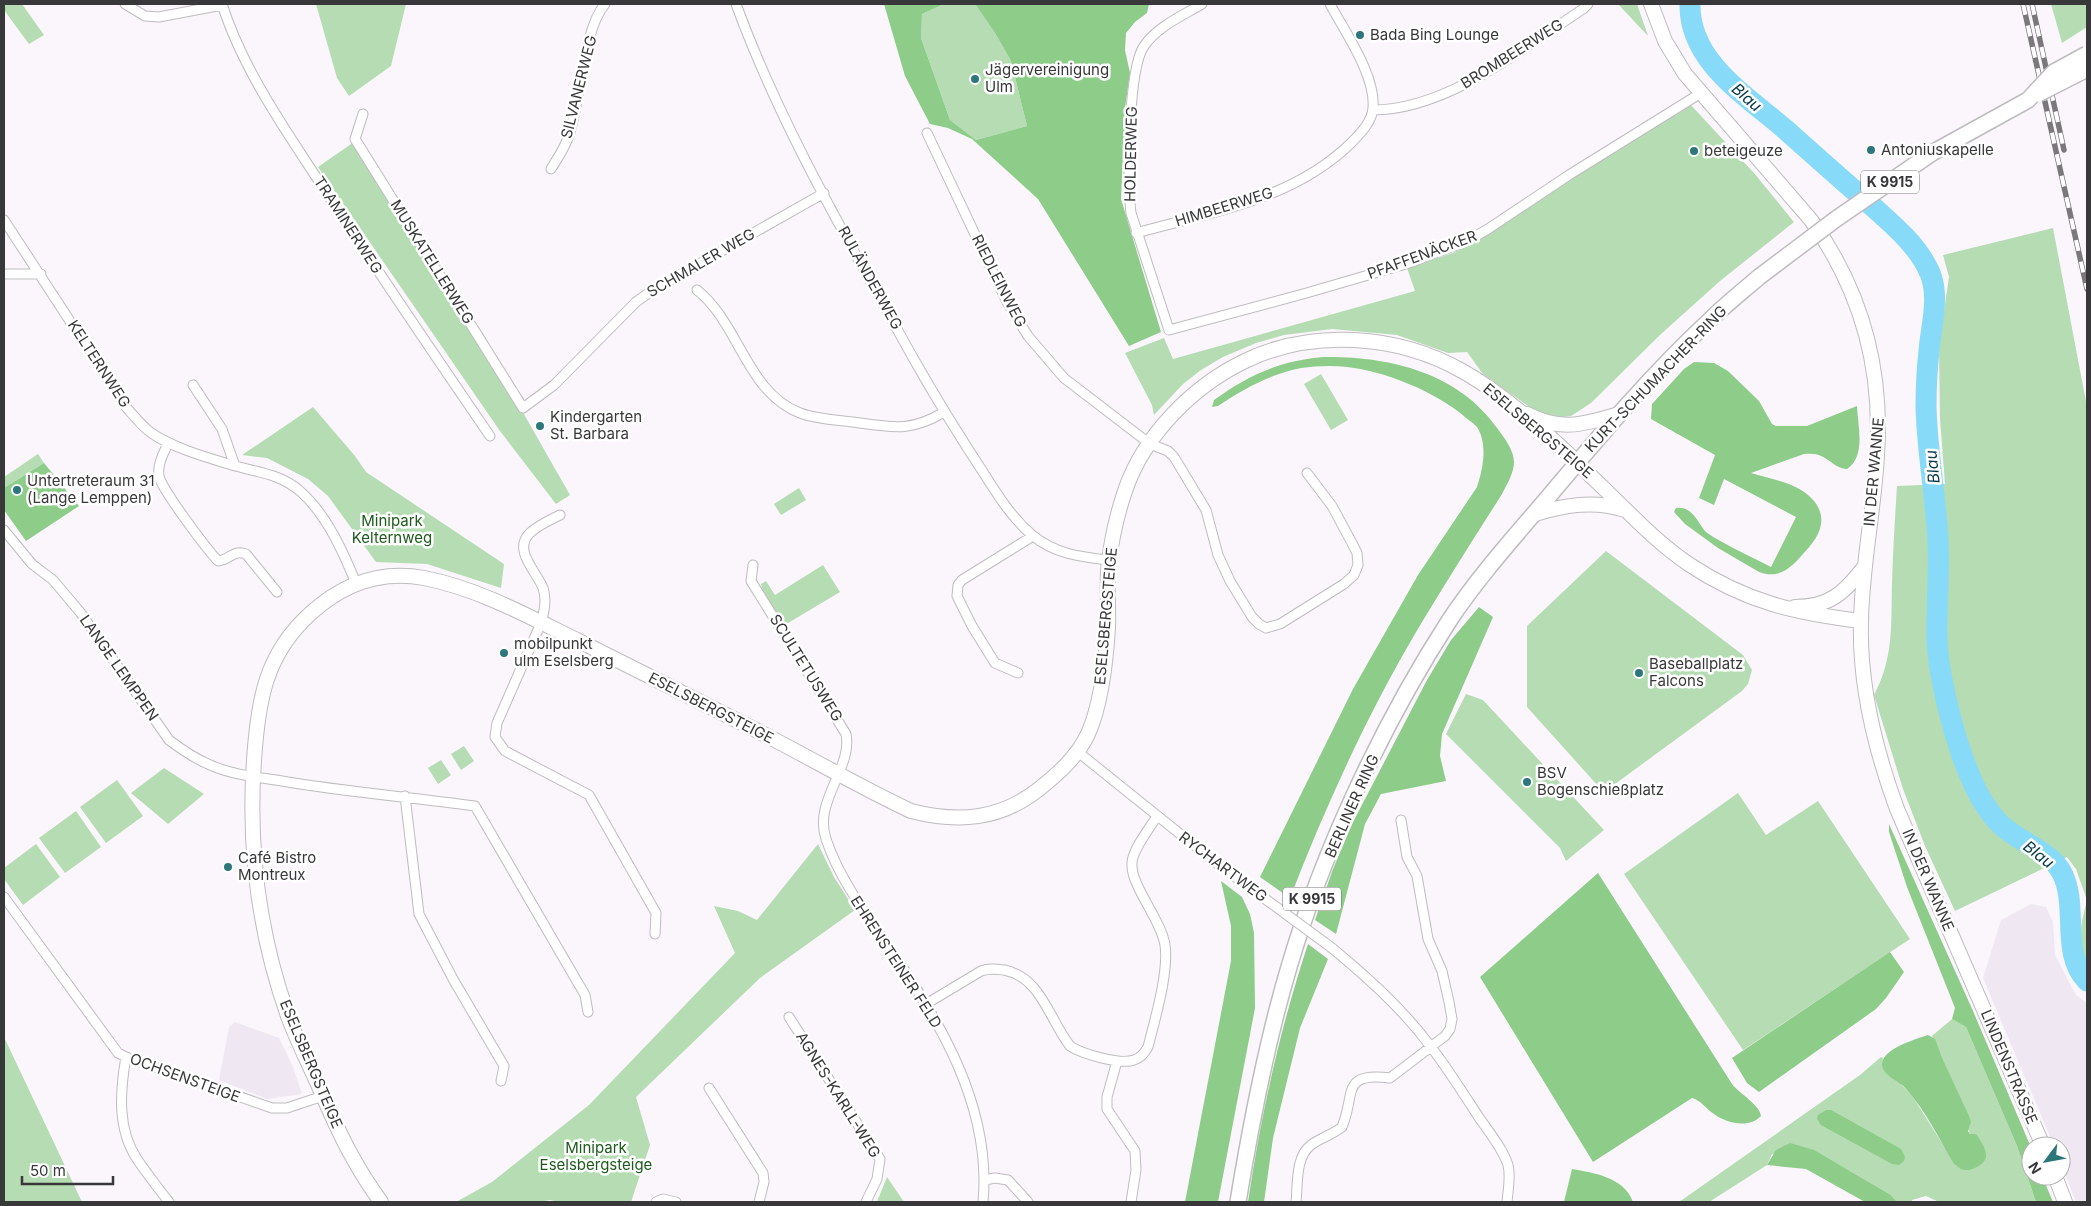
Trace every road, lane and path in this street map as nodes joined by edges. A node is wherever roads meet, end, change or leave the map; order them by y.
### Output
1 (125, 4) edge
2 (222, 4) edge
3 (605, 4) edge
4 (736, 4) edge
5 (1202, 4) edge
6 (1330, 4) edge
7 (1588, 4) edge
8 (1651, 4) edge
9 (2087, 54) edge
10 (2087, 70) edge
11 (2087, 80) edge
12 (1701, 93) junction
13 (2030, 98) junction
14 (1373, 110) junction
15 (363, 114) dead end
16 (927, 133) dead end
17 (551, 169) dead end
18 (824, 193) junction
19 (4, 220) edge
20 (1136, 233) junction
21 (4, 274) edge
22 (41, 274) junction
23 (697, 290) dead end
24 (1169, 330) joint
25 (193, 385) dead end
26 (1509, 403) junction
27 (522, 408) joint
28 (944, 412) junction
29 (1619, 414) junction
30 (490, 436) dead end
31 (168, 443) junction
32 (1150, 444) junction
33 (1577, 462) junction
34 (235, 466) junction
35 (1307, 473) dead end
36 (1627, 511) junction
37 (1535, 514) junction
38 (560, 515) dead end
39 (4, 530) edge
40 (1033, 536) junction
41 (1109, 560) junction
42 (754, 565) dead end
43 (1865, 566) junction
44 (356, 583) junction
45 (278, 592) dead end
46 (1779, 607) junction
47 (1861, 620) junction
48 (541, 623) junction
49 (1018, 674) dead end
50 (1078, 752) junction
51 (837, 774) junction
52 (253, 776) junction
53 (405, 796) junction
54 (1157, 816) junction
55 (1401, 820) dead end
56 (4, 897) edge
57 (655, 934) dead end
58 (1975, 989) joint
59 (926, 1004) junction
60 (588, 1012) dead end
61 (789, 1017) dead end
62 (1431, 1046) junction
63 (126, 1057) junction
64 (1117, 1061) junction
65 (501, 1081) dead end
66 (709, 1088) dead end
67 (323, 1096) junction
68 (2039, 1136) edge
69 (985, 1180) junction
70 (2059, 1186) edge
71 (169, 1202) edge
72 (380, 1202) edge
73 (656, 1202) edge
74 (676, 1202) edge
75 (759, 1202) edge
76 (866, 1202) edge
77 (983, 1202) edge
78 (1028, 1202) edge
79 (1131, 1202) edge
80 (1238, 1202) edge
81 (1296, 1202) edge
82 (1507, 1202) edge
83 (2065, 1202) edge

1 - 2 street, TRAMINERWEG
2 - 30 street, TRAMINERWEG
3 - 17 street, SILVANERWEG
4 - 18 street, RULÄNDERWEG
5 - 20 street, HOLDERWEG
6 - 14 street
7 - 14 street, BROMBEERWEG
8 - 12 street, IN DER WANNE
9 - 13 main road, bridge
10 - 13 main road, KURT-SCHUMACHER-RING / K 9915, bridge
11 - 13 main road, bridge
12 - 24 street, PFAFFENÄCKER
12 - 43 street, IN DER WANNE
13 - 29 main road, KURT-SCHUMACHER-RING / K 9915, bridge
14 - 20 street, HIMBEERWEG
15 - 27 street, MUSKATELLERWEG
16 - 32 street, RIEDLEINWEG
18 - 27 street, SCHMALER WEG
18 - 28 street, RULÄNDERWEG
19 - 22 street, KELTERNWEG
20 - 24 street, HOLDERWEG
21 - 22 street
22 - 31 street, KELTERNWEG
23 - 28 street
25 - 34 street
26 - 29 street
26 - 32 street, ESELSBERGSTEIGE
26 - 33 street, ESELSBERGSTEIGE
28 - 40 street, RULÄNDERWEG
29 - 33 main road, KURT-SCHUMACHER-RING / K 9915
31 - 34 street, KELTERNWEG
31 - 45 street
32 - 35 street, RIEDLEINWEG
32 - 41 street, ESELSBERGSTEIGE
33 - 36 street, ESELSBERGSTEIGE
33 - 37 main road, BERLINER RING / K 9915
34 - 44 street, KELTERNWEG
36 - 37 street
36 - 46 street, ESELSBERGSTEIGE
37 - 80 main road, BERLINER RING / K 9915
38 - 48 street
39 - 52 street, LANGE LEMPPEN
40 - 41 street, RULÄNDERWEG
40 - 49 street
41 - 50 street, ESELSBERGSTEIGE
42 - 51 street, SCULTETUSWEG
43 - 46 street
43 - 47 street, IN DER WANNE
44 - 48 street, ESELSBERGSTEIGE
44 - 52 street, ESELSBERGSTEIGE
46 - 47 street, ESELSBERGSTEIGE
47 - 58 street, IN DER WANNE
48 - 51 street, ESELSBERGSTEIGE
48 - 57 street
50 - 51 street, ESELSBERGSTEIGE
50 - 54 street, RYCHARTWEG
51 - 59 street, EHRENSTEINER FELD
52 - 53 street, LANGE LEMPPEN
52 - 67 street, ESELSBERGSTEIGE
53 - 60 street, LANGE LEMPPEN
53 - 65 street
54 - 62 street, RYCHARTWEG, bridge
54 - 64 street
55 - 62 street
56 - 63 street, OCHSENSTEIGE
58 - 68 street, LINDENSTRASSE
59 - 64 street
59 - 69 street, EHRENSTEINER FELD
61 - 76 street, AGNES-KARLL-WEG
62 - 81 street
62 - 82 street, RYCHARTWEG
63 - 67 street, OCHSENSTEIGE
63 - 71 street
64 - 79 street
66 - 75 street
67 - 72 street, ESELSBERGSTEIGE
69 - 77 street, EHRENSTEINER FELD
69 - 78 street
70 - 83 street
73 - 74 street

